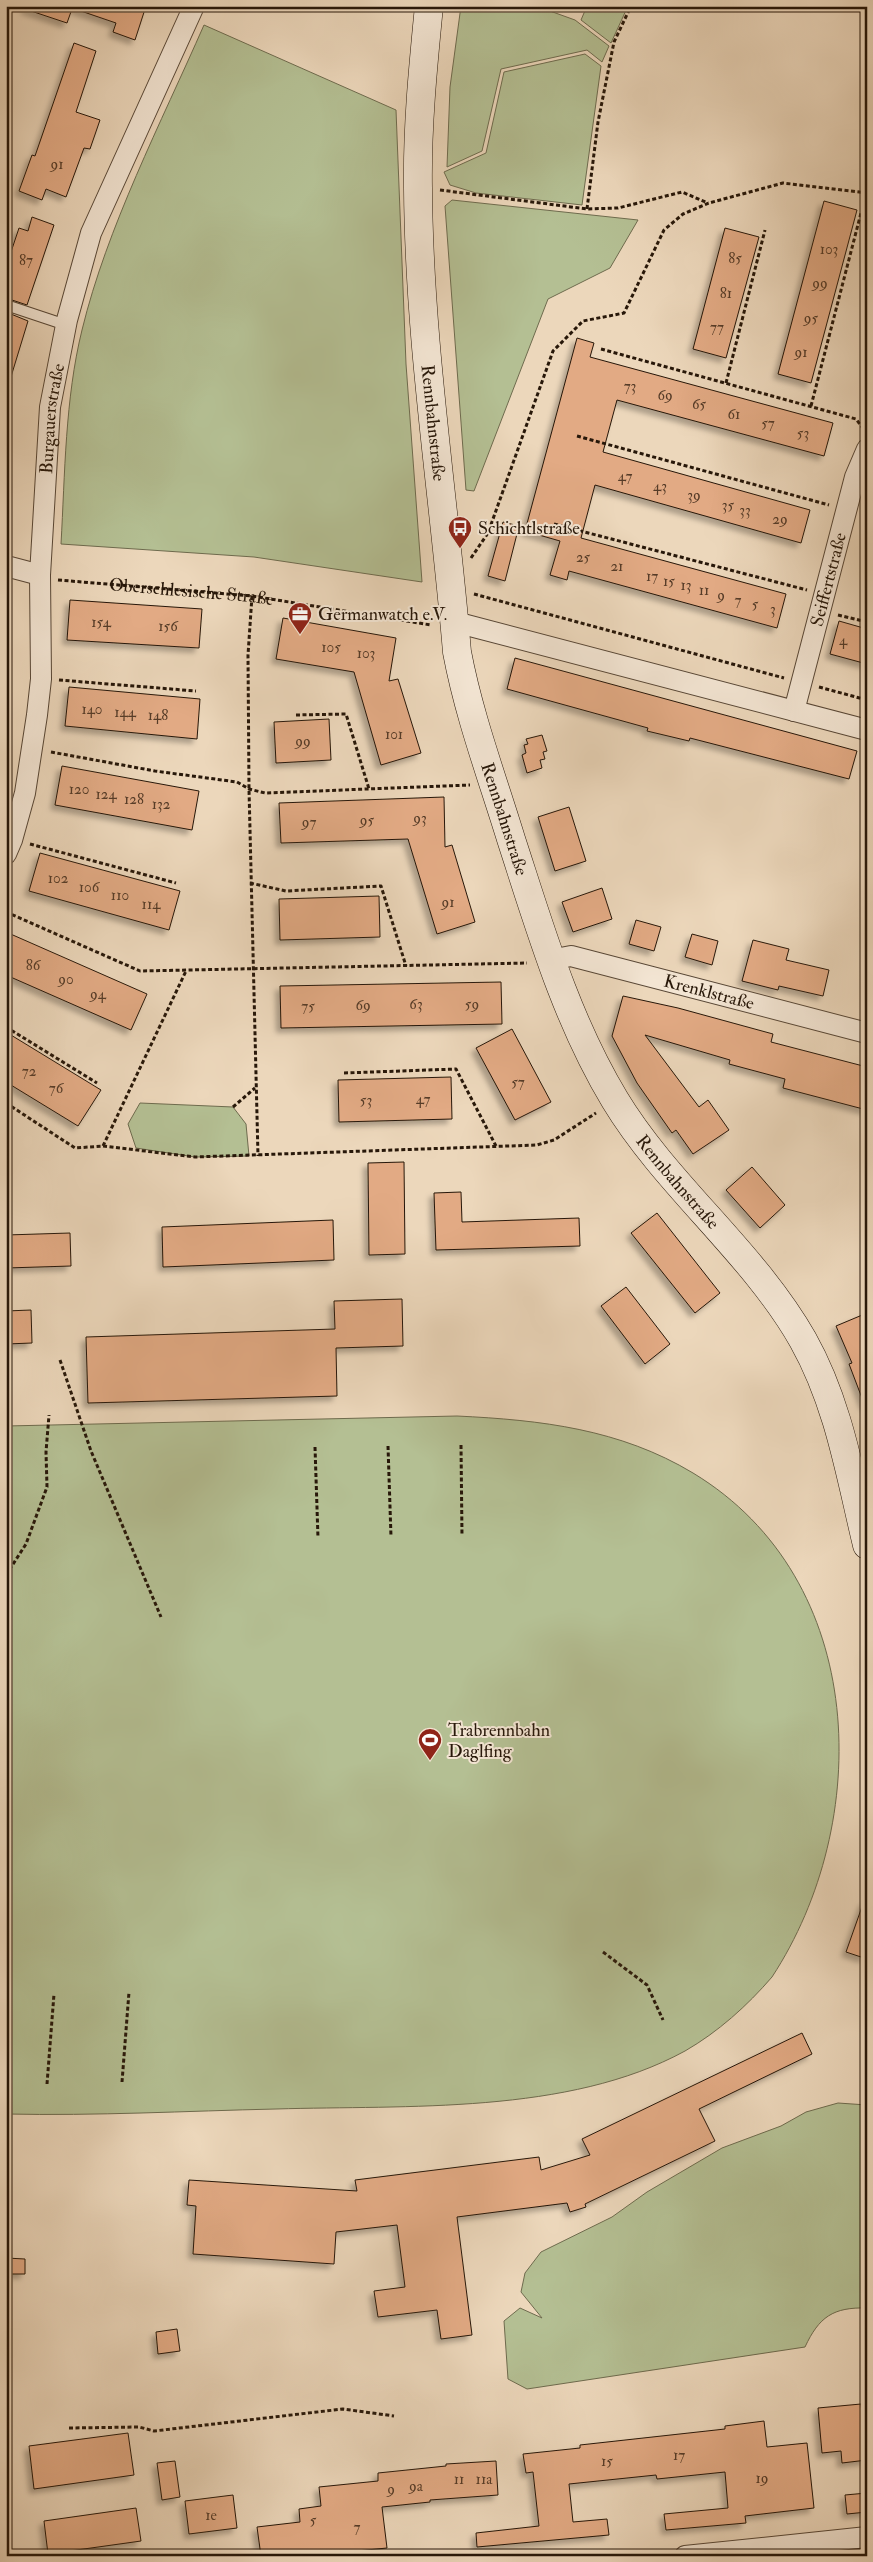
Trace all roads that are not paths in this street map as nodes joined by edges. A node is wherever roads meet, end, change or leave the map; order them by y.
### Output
1 (194, 6) edge
2 (429, 6) edge
3 (6, 305) edge
4 (66, 325) junction
5 (867, 449) edge
6 (6, 566) edge
7 (40, 576) junction
8 (446, 624) junction
9 (794, 711) junction
10 (867, 730) edge
11 (9, 847) edge
12 (550, 960) junction
13 (867, 1032) edge
14 (867, 1545) edge
15 (867, 2537) edge
16 (685, 2556) edge

1 - 4 street, Burgauerstraße
2 - 8 street, Rennbahnstraße
3 - 4 lane
4 - 7 street, Burgauerstraße
5 - 9 street, Seiffertstraße
6 - 7 street
7 - 11 street, Burgauerstraße
8 - 9 street
8 - 12 street, Rennbahnstraße
9 - 10 street
12 - 13 street, Krenklstraße
12 - 14 street, Rennbahnstraße
15 - 16 street

